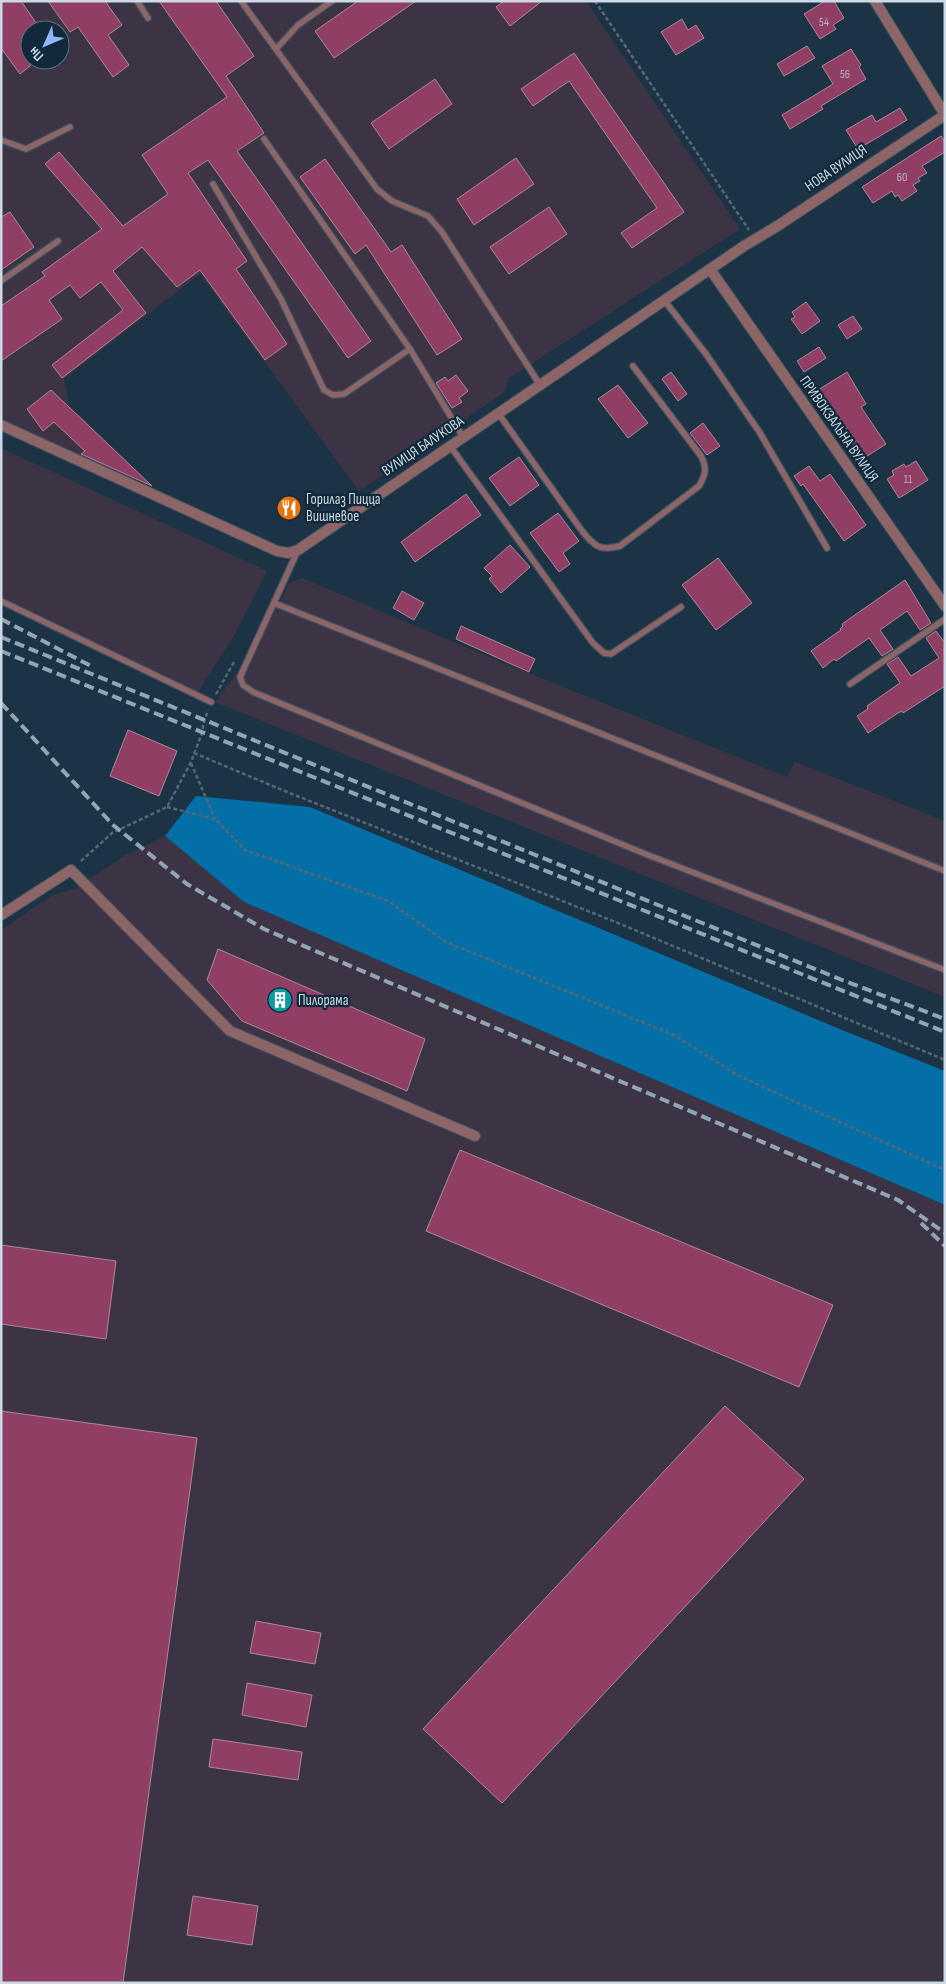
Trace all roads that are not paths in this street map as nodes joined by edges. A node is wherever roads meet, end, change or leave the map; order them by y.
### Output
1 (137, 1) edge
2 (241, 1) edge
3 (332, 1) edge
4 (875, 1) edge
5 (148, 18) dead end
6 (276, 49) junction
7 (945, 115) edge
8 (70, 127) dead end
9 (1, 140) edge
10 (264, 140) dead end
11 (213, 184) dead end
12 (58, 241) dead end
13 (710, 269) junction
14 (1, 281) edge
15 (664, 300) junction
16 (410, 350) junction
17 (633, 366) dead end
18 (540, 385) junction
19 (498, 413) junction
20 (1, 425) edge
21 (463, 437) junction
22 (450, 446) junction
23 (827, 548) dead end
24 (298, 550) junction
25 (1, 601) edge
26 (274, 603) junction
27 (945, 606) edge
28 (682, 607) dead end
29 (945, 619) edge
30 (850, 684) dead end
31 (211, 702) road end
32 (945, 872) edge
33 (1, 915) edge
34 (945, 970) edge
35 (475, 1136) dead end

1 - 5 lane
2 - 6 lane
3 - 6 lane
4 - 7 street
6 - 18 lane
7 - 13 street, НОВА ВУЛИЦЯ
8 - 9 lane
10 - 16 lane
11 - 16 lane
12 - 14 lane
13 - 15 street, ВУЛИЦЯ БАЛУКОВА
13 - 27 street, ПРИВОКЗАЛЬНА ВУЛИЦЯ
15 - 18 street, ВУЛИЦЯ БАЛУКОВА
15 - 23 lane
16 - 21 lane
17 - 19 lane
18 - 19 street, ВУЛИЦЯ БАЛУКОВА
19 - 21 street, ВУЛИЦЯ БАЛУКОВА
20 - 24 street
21 - 22 street, ВУЛИЦЯ БАЛУКОВА
22 - 24 street, ВУЛИЦЯ БАЛУКОВА
22 - 28 lane
24 - 26 lane
25 - 31 lane
26 - 32 lane
26 - 34 lane
29 - 30 lane
33 - 35 street

